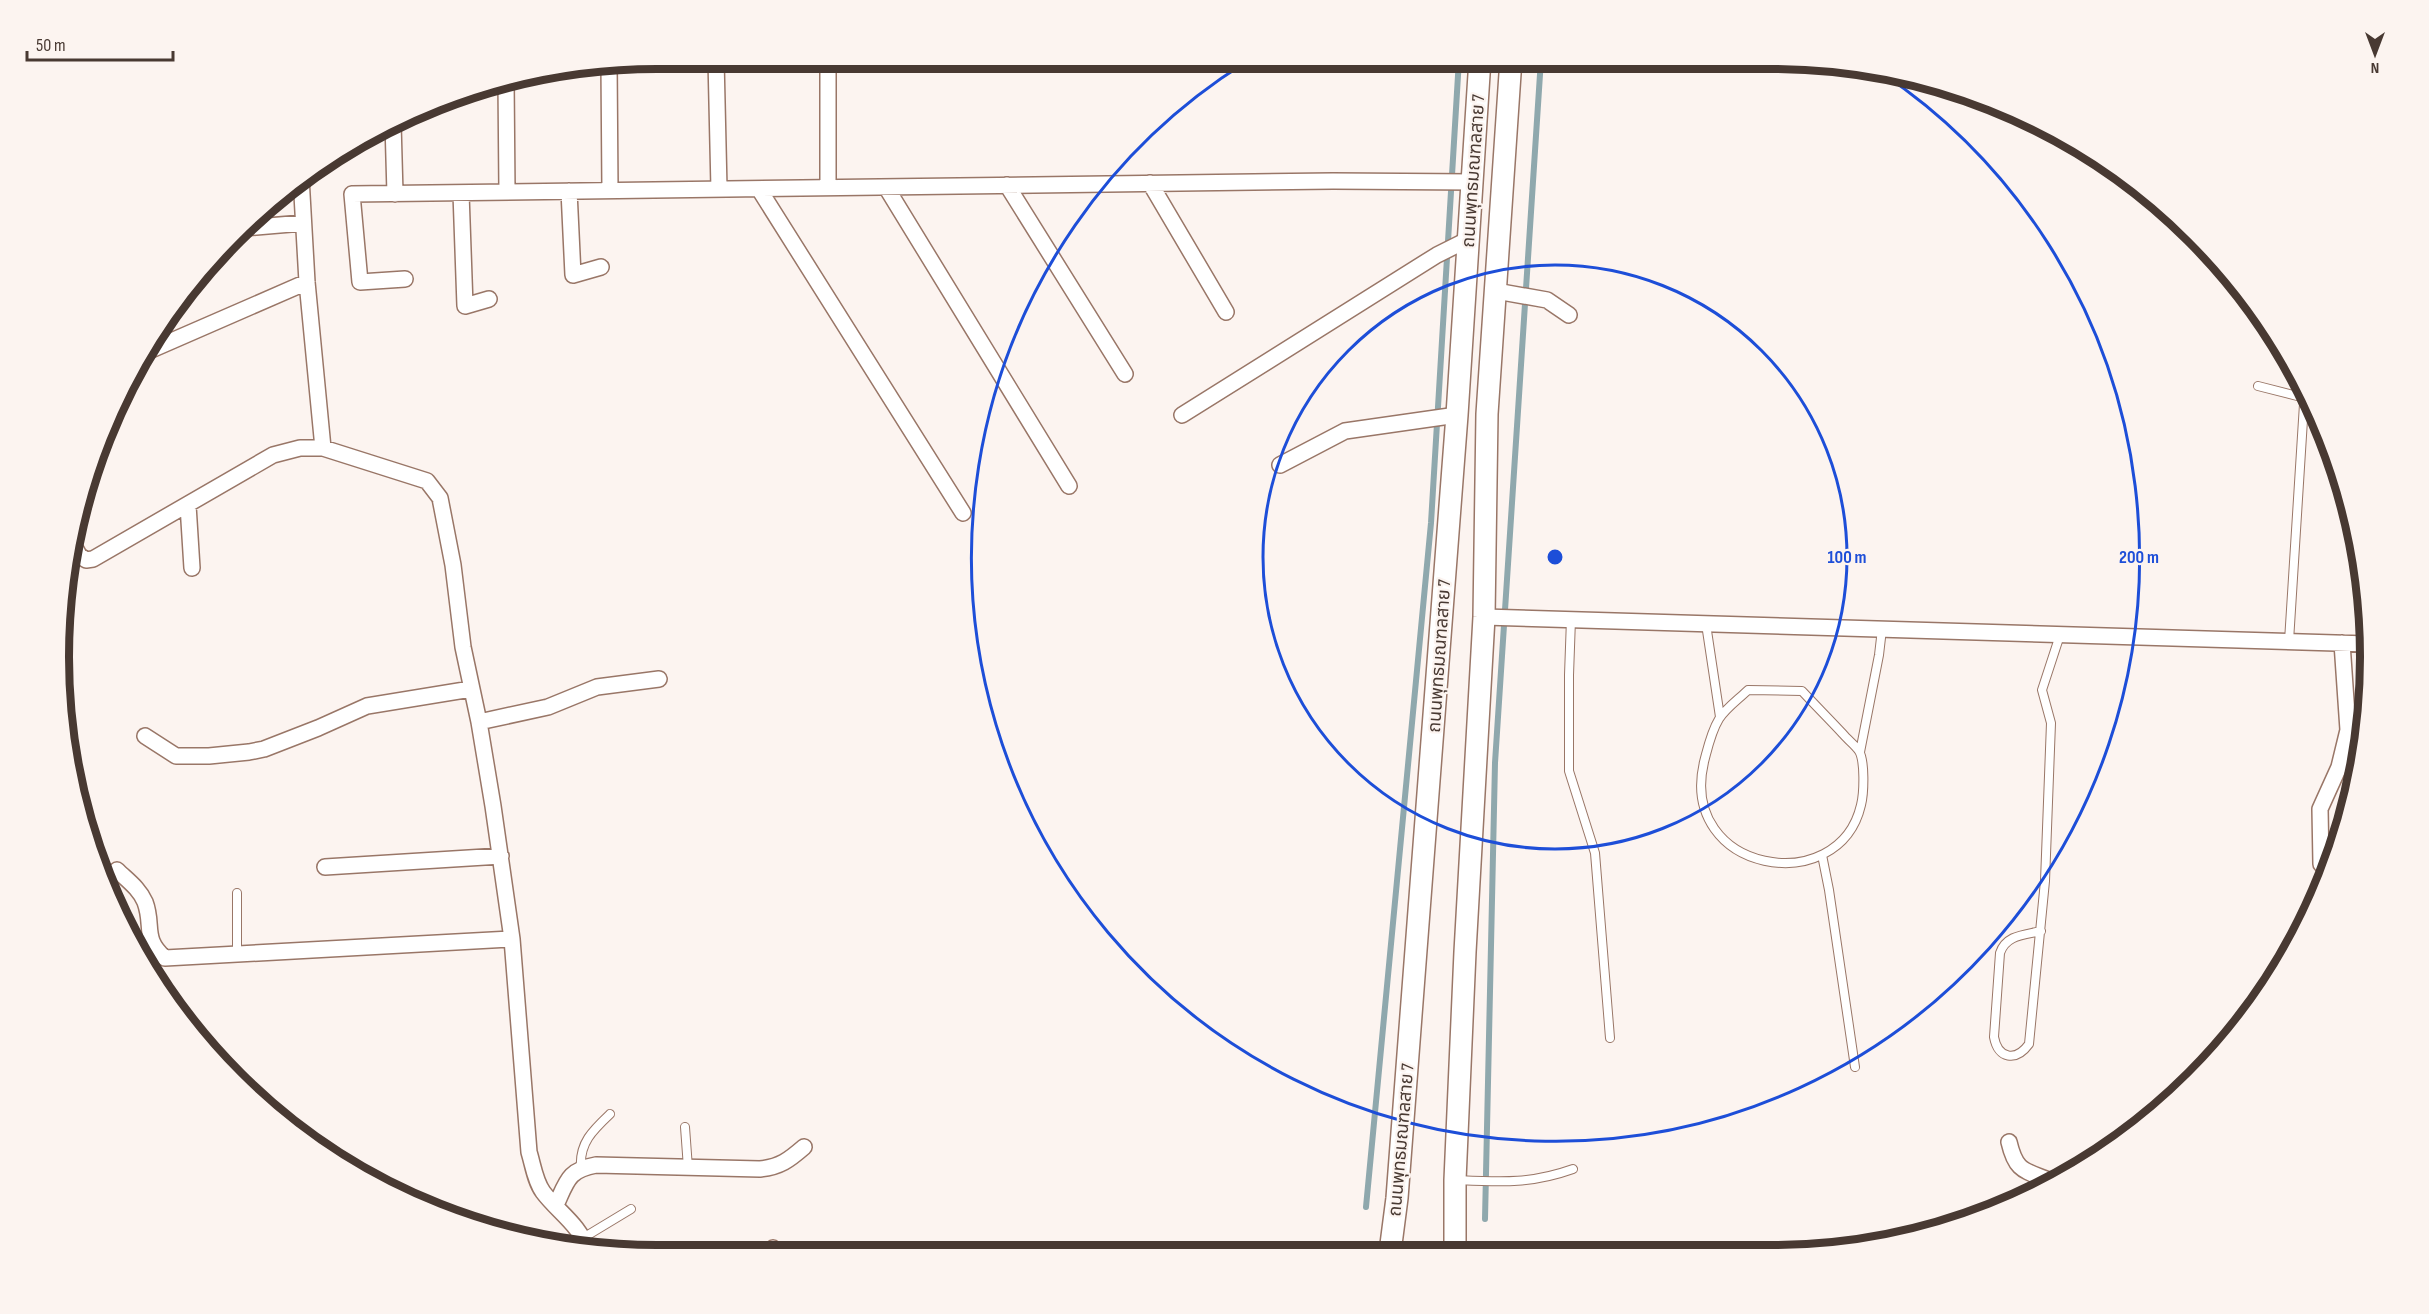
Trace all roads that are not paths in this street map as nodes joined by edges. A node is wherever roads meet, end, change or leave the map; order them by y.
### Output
1 (716, 69) edge
2 (828, 69) edge
3 (1479, 69) edge
4 (1510, 69) edge
5 (609, 71) edge
6 (507, 89) edge
7 (393, 132) edge
8 (1469, 182) junction
9 (1150, 183) junction
10 (1007, 185) junction
11 (886, 187) junction
12 (828, 188) junction
13 (302, 189) edge
14 (718, 189) junction
15 (759, 189) junction
16 (569, 191) junction
17 (610, 191) junction
18 (507, 192) junction
19 (461, 193) junction
20 (395, 194) junction
21 (303, 223) junction
22 (256, 227) edge
23 (1463, 242) junction
24 (601, 267) dead end
25 (405, 279) dead end
26 (307, 282) junction
27 (1506, 293) junction
28 (489, 299) dead end
29 (1226, 312) dead end
30 (1569, 315) dead end
31 (158, 347) edge
32 (1125, 374) dead end
33 (2258, 386) dead end
34 (2299, 396) edge
35 (2304, 407) edge
36 (1182, 414) dead end
37 (1454, 416) junction
38 (323, 448) junction
39 (1280, 465) dead end
40 (1069, 486) dead end
41 (188, 505) junction
42 (963, 513) dead end
43 (78, 553) edge
44 (192, 568) dead end
45 (1488, 617) junction
46 (1571, 620) junction
47 (1706, 624) junction
48 (1882, 629) junction
49 (2060, 635) junction
50 (2289, 641) junction
51 (2342, 643) junction
52 (2360, 644) edge
53 (658, 679) dead end
54 (471, 689) junction
55 (1720, 717) junction
56 (479, 722) junction
57 (145, 736) dead end
58 (1860, 752) junction
59 (1822, 855) junction
60 (501, 856) junction
61 (2321, 864) dead end
62 (325, 867) dead end
63 (117, 870) dead end
64 (237, 893) dead end
65 (2041, 931) junction
66 (512, 939) junction
67 (237, 955) junction
68 (1611, 1038) dead end
69 (1855, 1067) dead end
70 (610, 1114) dead end
71 (685, 1127) dead end
72 (2009, 1142) dead end
73 (804, 1147) dead end
74 (581, 1168) junction
75 (688, 1168) junction
76 (1573, 1168) dead end
77 (2043, 1178) edge
78 (1455, 1180) junction
79 (556, 1205) junction
80 (631, 1209) dead end
81 (582, 1240) edge
82 (589, 1241) edge
83 (1391, 1245) edge
84 (1455, 1245) edge

1 - 14 street
2 - 12 street
3 - 8 main road, ถนนพุทธมณฑลสาย 7
4 - 27 main road, ถนนพุทธมณฑลสาย 7
5 - 17 street
6 - 18 street
7 - 20 street
8 - 9 street
8 - 23 main road, ถนนพุทธมณฑลสาย 7
9 - 10 street
9 - 29 street
10 - 11 street
10 - 32 street
11 - 12 street
11 - 40 street
12 - 15 street
13 - 21 street
14 - 15 street
14 - 17 street
15 - 42 street
16 - 17 street
16 - 18 street
16 - 24 street
18 - 19 street
19 - 20 street
19 - 28 street
20 - 25 street
21 - 22 street
21 - 26 street
23 - 36 street
23 - 37 main road, ถนนพุทธมณฑลสาย 7
26 - 31 street
26 - 38 street
27 - 30 street
27 - 45 main road, ถนนพุทธมณฑลสาย 7
33 - 34 lane
35 - 50 lane
37 - 39 street
37 - 83 main road, ถนนพุทธมณฑลสาย 7
38 - 41 street
38 - 54 street
41 - 43 street
41 - 44 street
45 - 46 street
45 - 78 main road, ถนนพุทธมณฑลสาย 7
46 - 47 street
46 - 68 lane
47 - 48 street
47 - 55 lane
48 - 49 street
48 - 58 lane
49 - 50 street
49 - 65 lane
50 - 51 street
51 - 52 street
51 - 61 street
53 - 56 street
54 - 56 street
54 - 57 street
55 - 58 lane
55 - 59 lane
56 - 60 street
58 - 59 lane
59 - 69 lane
60 - 62 street
60 - 66 street
63 - 67 street
64 - 67 lane
65 - 65 lane
66 - 67 street
66 - 79 street
70 - 74 lane
71 - 75 lane
72 - 77 street
73 - 75 street
74 - 75 street
74 - 79 street
76 - 78 lane
78 - 84 main road, ถนนพุทธมณฑลสาย 7
79 - 81 street
80 - 82 lane

